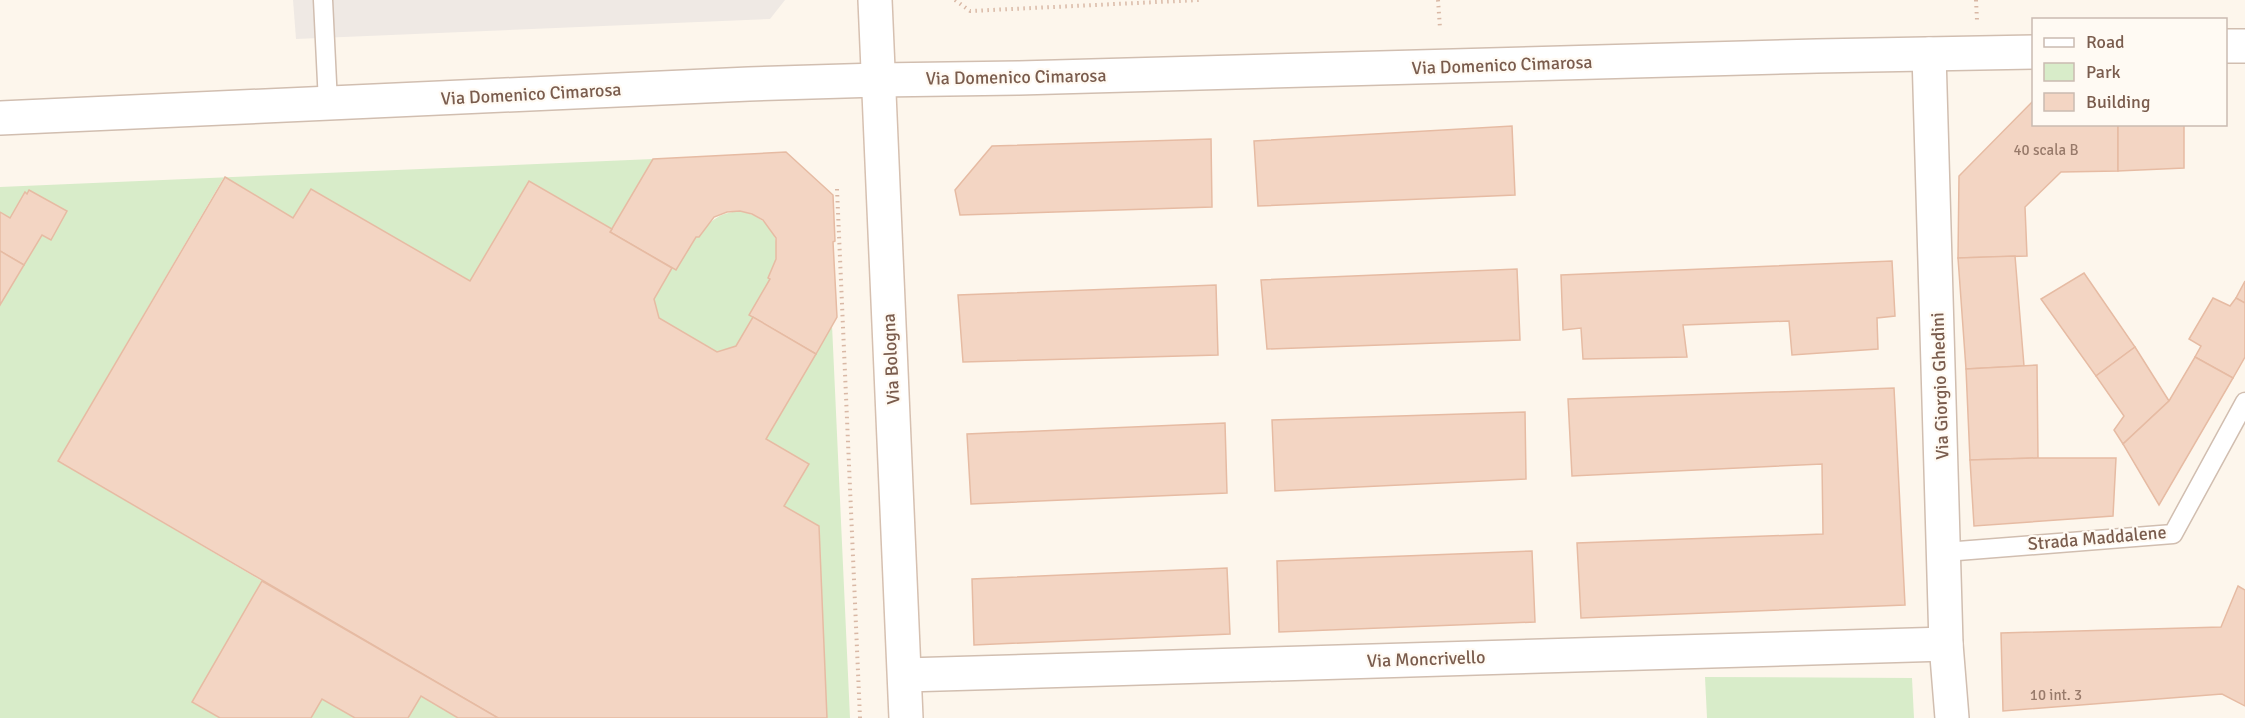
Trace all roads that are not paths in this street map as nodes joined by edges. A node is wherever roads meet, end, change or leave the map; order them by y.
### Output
1 (323, 0) edge
2 (875, 0) edge
3 (2227, 46) edge
4 (2245, 46) edge
5 (2032, 52) edge
6 (1929, 54) junction
7 (878, 80) junction
8 (328, 103) junction
9 (0, 118) edge
10 (2245, 402) edge
11 (1945, 552) junction
12 (1946, 644) junction
13 (905, 675) junction
14 (906, 718) edge
15 (1952, 718) edge

1 - 8 lane
2 - 7 street, Via Bologna
3 - 4 street
5 - 6 street, Via Domenico Cimarosa
6 - 7 street, Via Domenico Cimarosa
6 - 11 street, Via Giorgio Ghedini
7 - 8 street, Via Domenico Cimarosa
7 - 13 street, Via Bologna
8 - 9 street, Via Domenico Cimarosa
10 - 11 lane, Strada Maddalene
11 - 12 street, Via Giorgio Ghedini
12 - 13 street, Via Moncrivello
12 - 15 street, Via Giorgio Ghedini
13 - 14 street, Via Bologna

